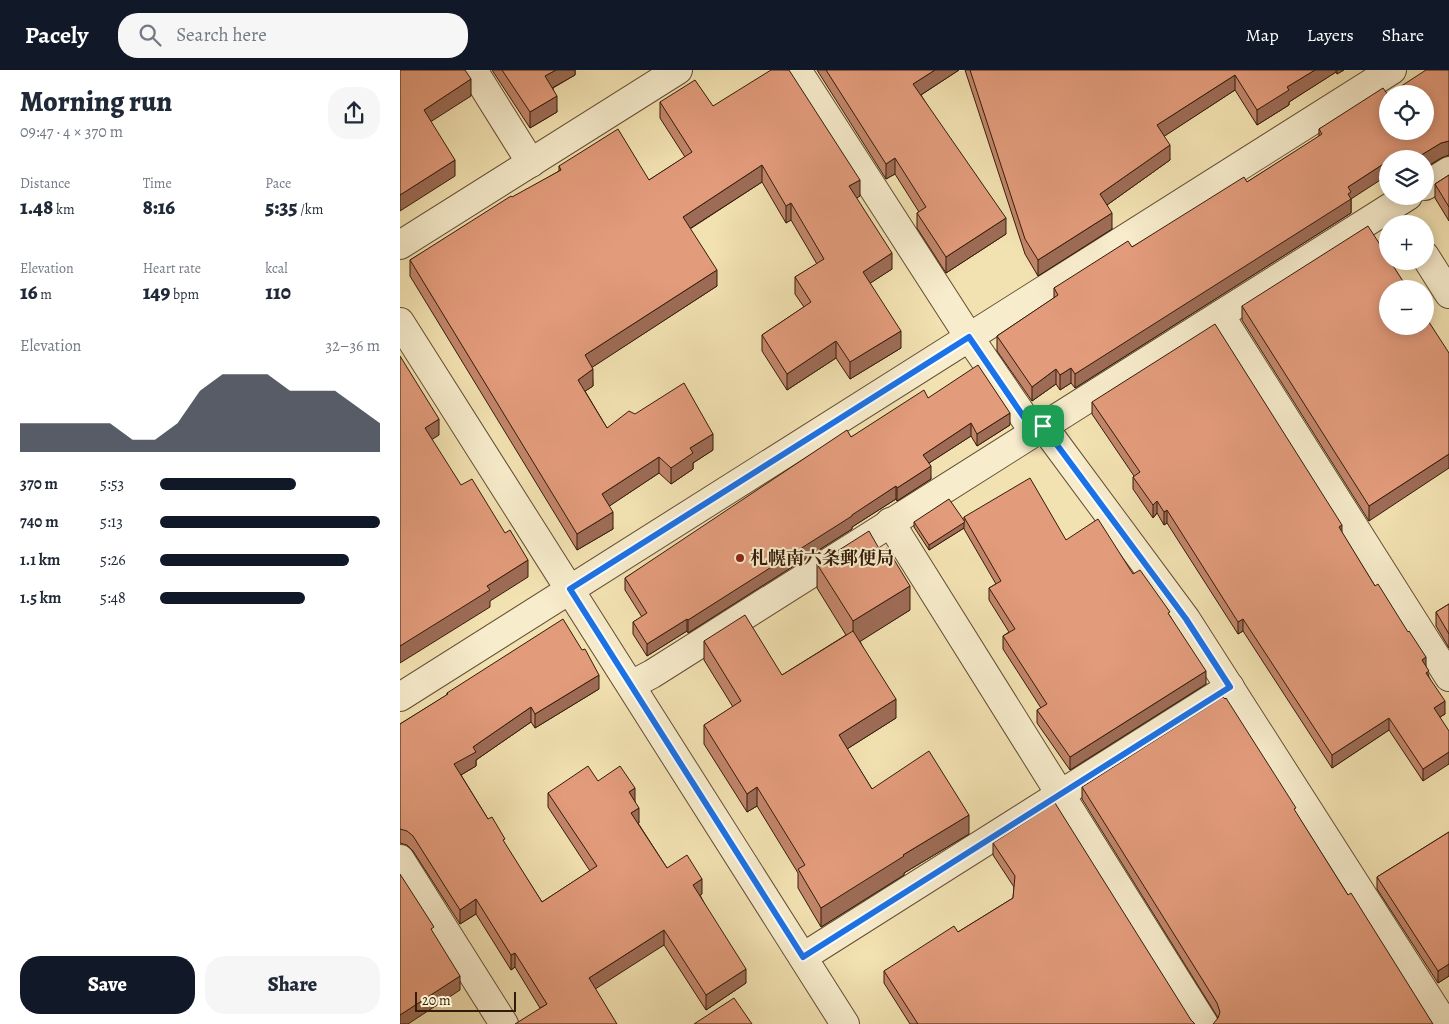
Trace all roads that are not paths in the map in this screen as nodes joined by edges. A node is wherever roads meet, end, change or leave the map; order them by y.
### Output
1 (473, 70) edge
2 (678, 70) edge
3 (797, 70) edge
4 (1392, 70) edge
5 (532, 163) junction
6 (1449, 171) edge
7 (1434, 180) edge
8 (1402, 209) edge
9 (400, 245) edge
10 (1434, 270) edge
11 (1449, 294) edge
12 (1220, 315) junction
13 (400, 322) edge
14 (969, 337) junction
15 (1039, 429) junction
16 (890, 522) junction
17 (570, 589) junction
18 (1449, 677) edge
19 (631, 685) junction
20 (1230, 687) junction
21 (400, 697) edge
22 (1060, 794) junction
23 (400, 859) edge
24 (803, 957) junction
25 (504, 1024) edge
26 (845, 1024) edge
27 (1204, 1024) edge
28 (1445, 1024) edge

1 - 5 street
2 - 5 street
3 - 14 street
4 - 14 street
5 - 9 street
6 - 7 street
8 - 12 street
10 - 11 street
12 - 15 street
12 - 18 street
13 - 17 street
14 - 15 street
14 - 17 street
15 - 16 street
15 - 20 street
16 - 19 street
16 - 22 street
17 - 19 street
17 - 21 street
19 - 24 street
20 - 22 street
20 - 28 street
22 - 24 street
22 - 27 street
23 - 25 street
24 - 26 street

